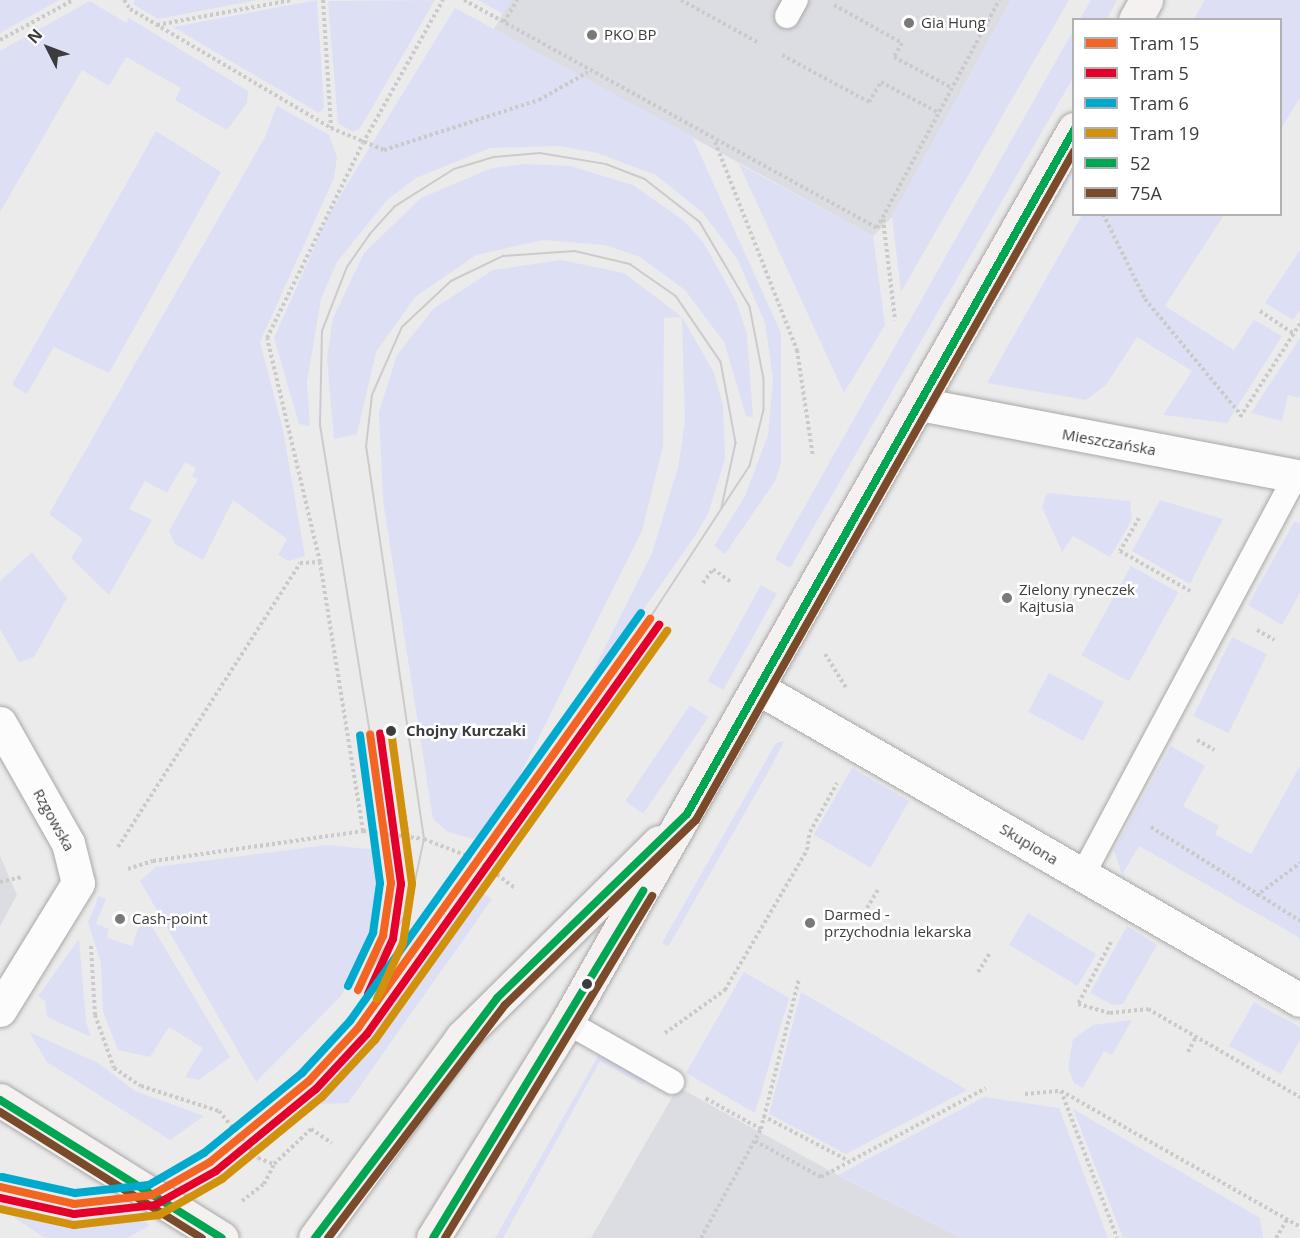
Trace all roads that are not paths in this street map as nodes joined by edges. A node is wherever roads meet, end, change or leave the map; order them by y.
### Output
1 (1146, 0) edge
2 (1136, 18) edge
3 (1072, 133) edge
4 (919, 404) junction
5 (1298, 477) edge
6 (758, 688) junction
7 (0, 723) edge
8 (687, 814) junction
9 (1082, 876) junction
10 (1300, 1000) edge
11 (0, 1010) edge
12 (567, 1023) junction
13 (672, 1082) dead end
14 (0, 1100) edge
15 (222, 1238) edge
16 (315, 1238) edge
17 (434, 1238) edge

1 - 2 street
3 - 4 street
4 - 5 street, Mieszczańska
4 - 6 street
5 - 9 lane
6 - 8 street
6 - 9 street, Skupiona
7 - 11 street, Rzgowska
8 - 12 street
8 - 16 street
9 - 10 street, Skupiona
12 - 13 lane
12 - 17 street
14 - 15 street

